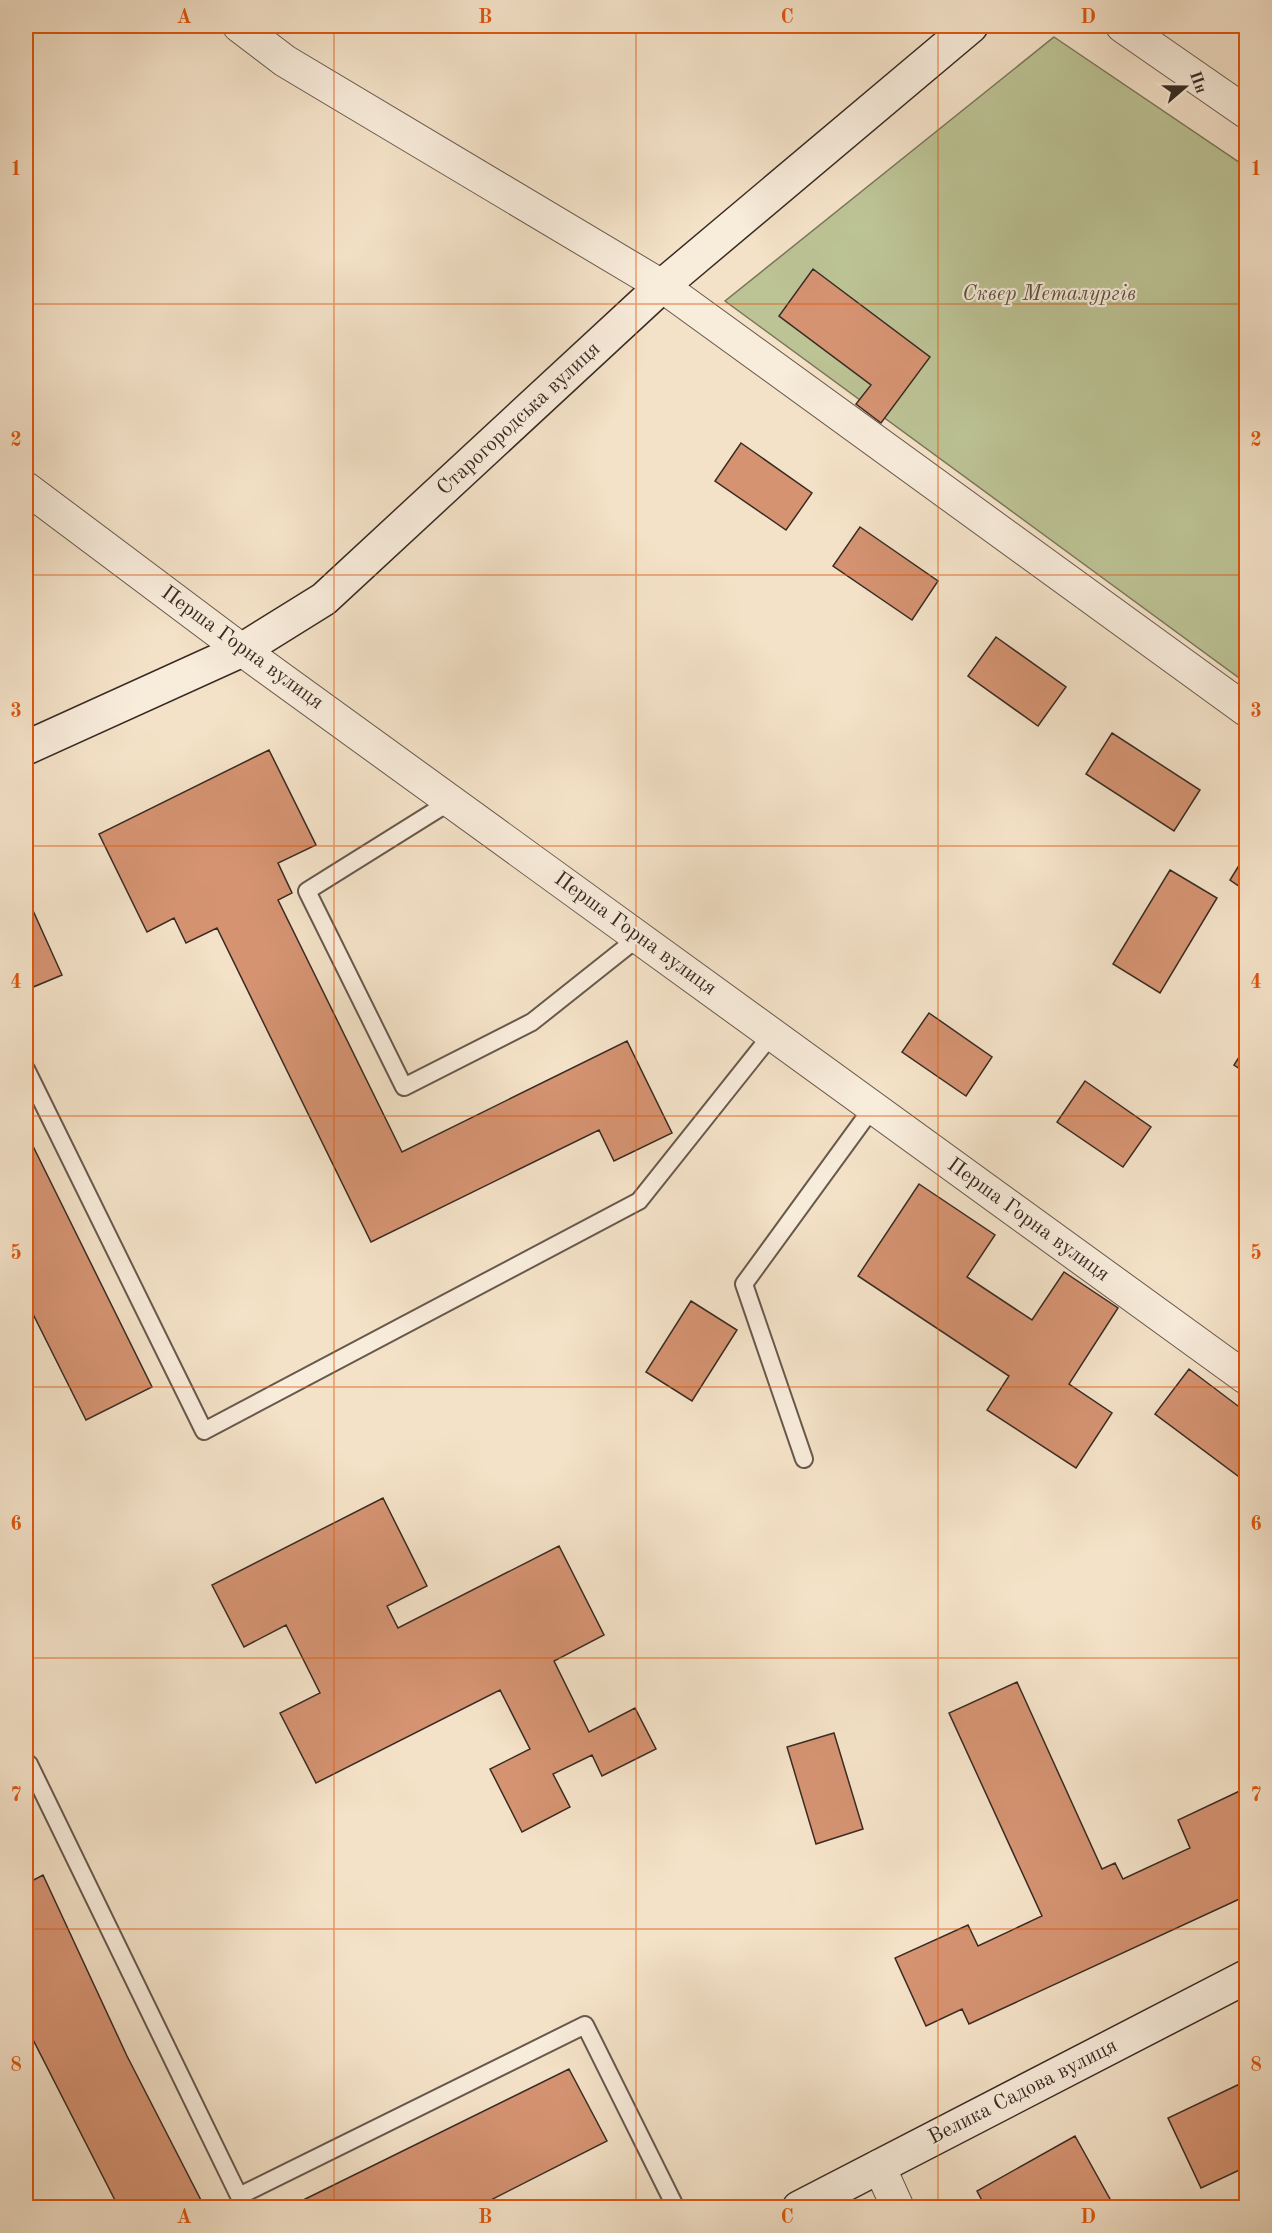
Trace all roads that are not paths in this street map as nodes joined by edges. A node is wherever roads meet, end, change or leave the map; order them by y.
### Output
1 (239, 26) edge
2 (971, 26) edge
3 (1122, 26) edge
4 (1246, 112) edge
5 (662, 286) junction
6 (26, 488) edge
7 (242, 650) junction
8 (1246, 710) edge
9 (26, 748) edge
10 (451, 801) junction
11 (639, 938) junction
12 (772, 1034) junction
13 (26, 1069) edge
14 (873, 1107) junction
15 (1246, 1378) edge
16 (804, 1459) dead end
17 (27, 1763) edge
18 (1246, 1977) edge
19 (879, 2166) junction
20 (676, 2208) edge
21 (799, 2208) edge
22 (898, 2208) edge

1 - 5 street
2 - 5 street, Старогородська вулиця
3 - 4 street
5 - 7 street, Старогородська вулиця
5 - 8 street
6 - 7 street, Перша Горна вулиця
7 - 9 street, Старогородська вулиця
7 - 10 street, Перша Горна вулиця
10 - 11 street, Перша Горна вулиця
10 - 11 lane
11 - 12 street, Перша Горна вулиця
12 - 13 lane
12 - 14 street, Перша Горна вулиця
14 - 15 street, Перша Горна вулиця
14 - 16 lane
17 - 20 lane
18 - 19 street, Велика Садова вулиця
19 - 21 street, Велика Садова вулиця
19 - 22 street

